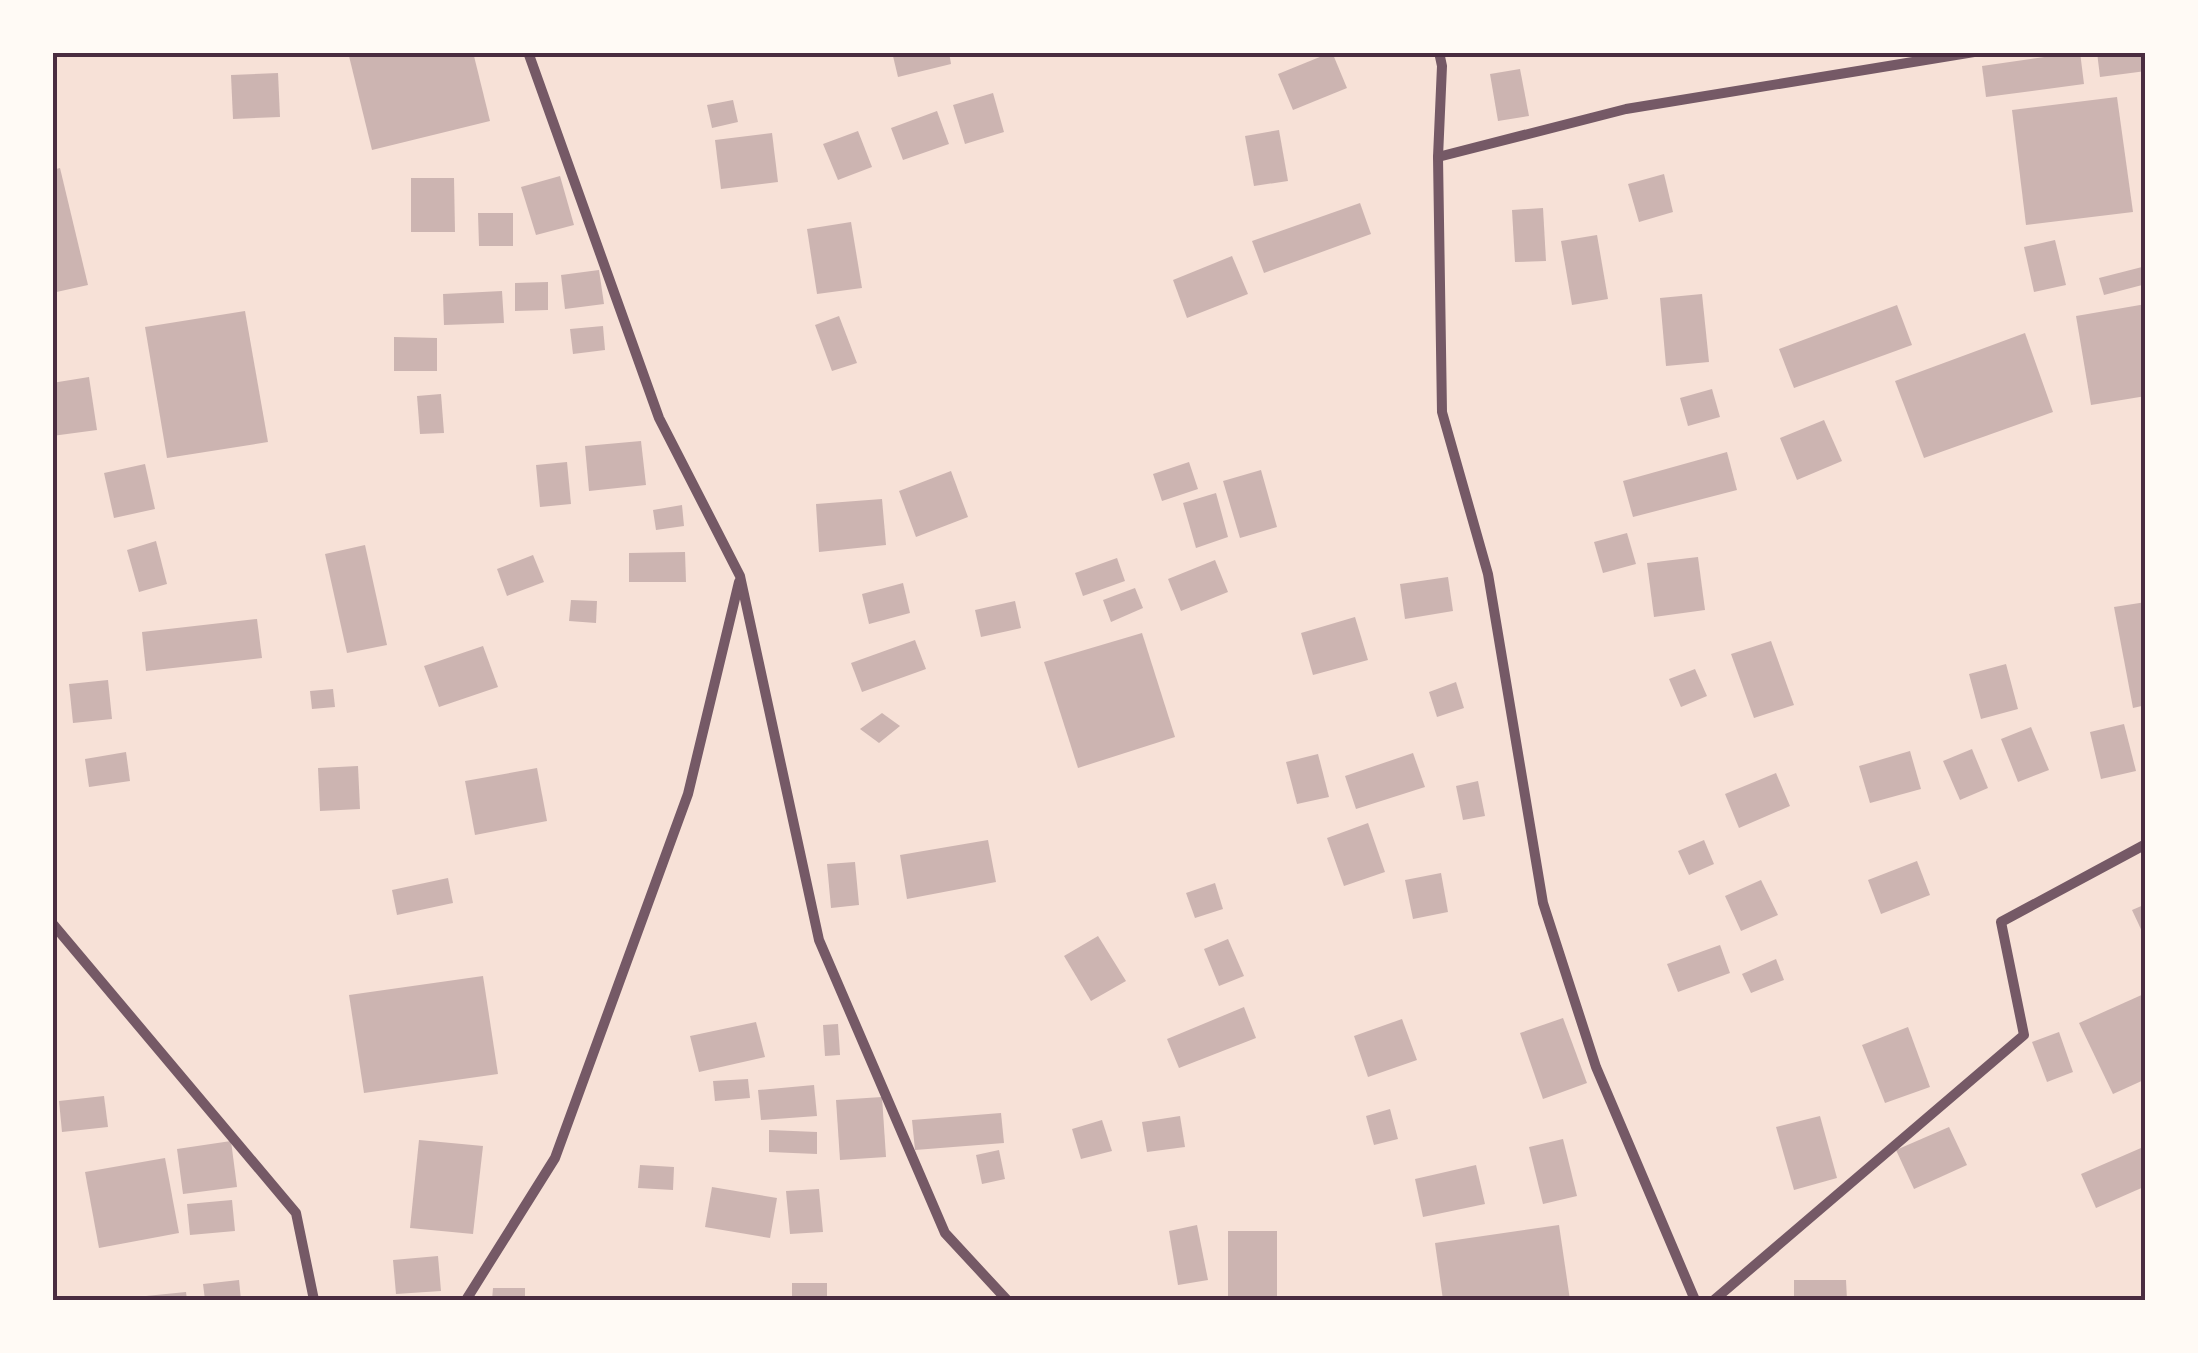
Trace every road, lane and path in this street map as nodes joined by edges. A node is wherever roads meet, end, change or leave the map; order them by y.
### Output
1 (528, 52) edge
2 (1439, 52) edge
3 (1974, 52) edge
4 (1438, 157) junction
5 (740, 576) junction
6 (2146, 844) edge
7 (52, 923) edge
8 (314, 1300) edge
9 (466, 1300) edge
10 (1007, 1300) edge
11 (1695, 1300) edge
12 (1714, 1300) edge

1 - 5 street
2 - 4 street
3 - 4 street
4 - 11 street
5 - 9 street
5 - 10 street
6 - 12 street
7 - 8 street

